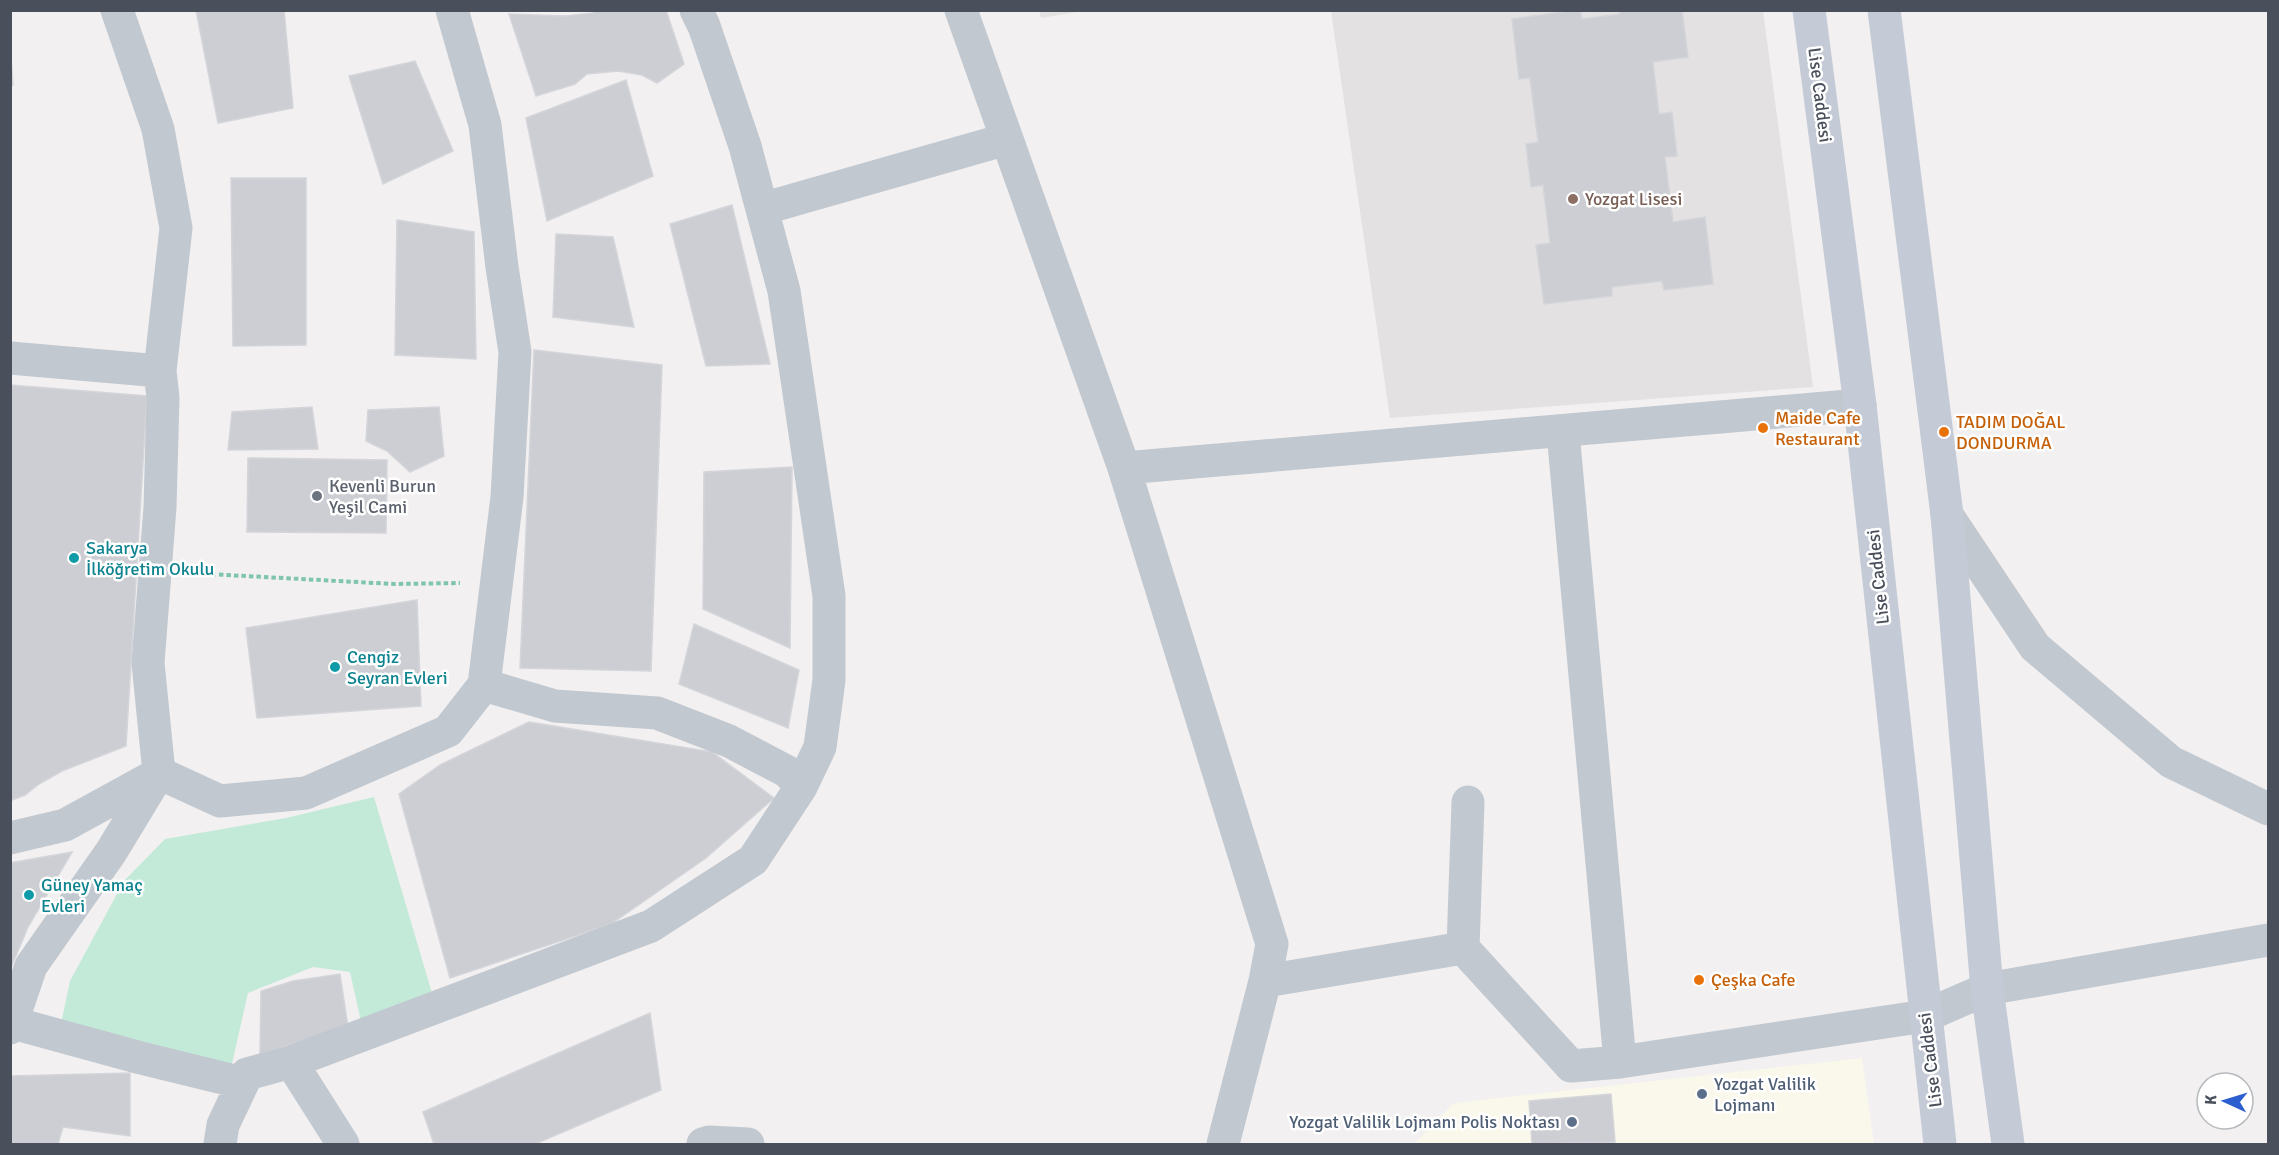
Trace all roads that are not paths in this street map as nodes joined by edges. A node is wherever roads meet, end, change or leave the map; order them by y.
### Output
1 (117, 10) edge
2 (452, 10) edge
3 (696, 10) edge
4 (962, 10) edge
5 (1809, 10) edge
6 (1884, 10) edge
7 (1007, 139) junction
8 (762, 209) junction
9 (10, 358) edge
10 (160, 371) junction
11 (1860, 405) junction
12 (1563, 432) junction
13 (1124, 468) junction
14 (1947, 515) junction
15 (484, 685) junction
16 (159, 773) junction
17 (801, 787) junction
18 (1468, 802) dead end
19 (2268, 809) edge
20 (10, 838) edge
21 (2268, 940) edge
22 (1463, 948) junction
23 (1265, 981) junction
24 (1987, 990) junction
25 (1925, 1016) junction
26 (12, 1025) edge
27 (291, 1062) junction
28 (1620, 1062) junction
29 (243, 1083) junction
30 (220, 1144) edge
31 (343, 1144) edge
32 (703, 1144) edge
33 (748, 1144) edge
34 (1223, 1144) edge
35 (1940, 1144) edge
36 (2008, 1144) edge

1 - 10 street
2 - 15 street
3 - 8 street
4 - 7 street
5 - 11 street, Lise Caddesi
6 - 14 street
7 - 8 street
7 - 13 street
8 - 17 street
9 - 10 street
10 - 16 street
11 - 12 street
11 - 25 street, Lise Caddesi
12 - 13 street
12 - 28 street
13 - 23 street
14 - 19 street
14 - 24 street
15 - 16 street
15 - 17 street
16 - 20 street
16 - 26 street
17 - 27 street
18 - 22 street
21 - 24 street
22 - 23 street
22 - 28 street
23 - 34 street
24 - 25 street
24 - 36 street
25 - 28 street
25 - 35 street, Lise Caddesi
26 - 29 street
27 - 29 street
27 - 31 street
29 - 30 street
32 - 33 street

